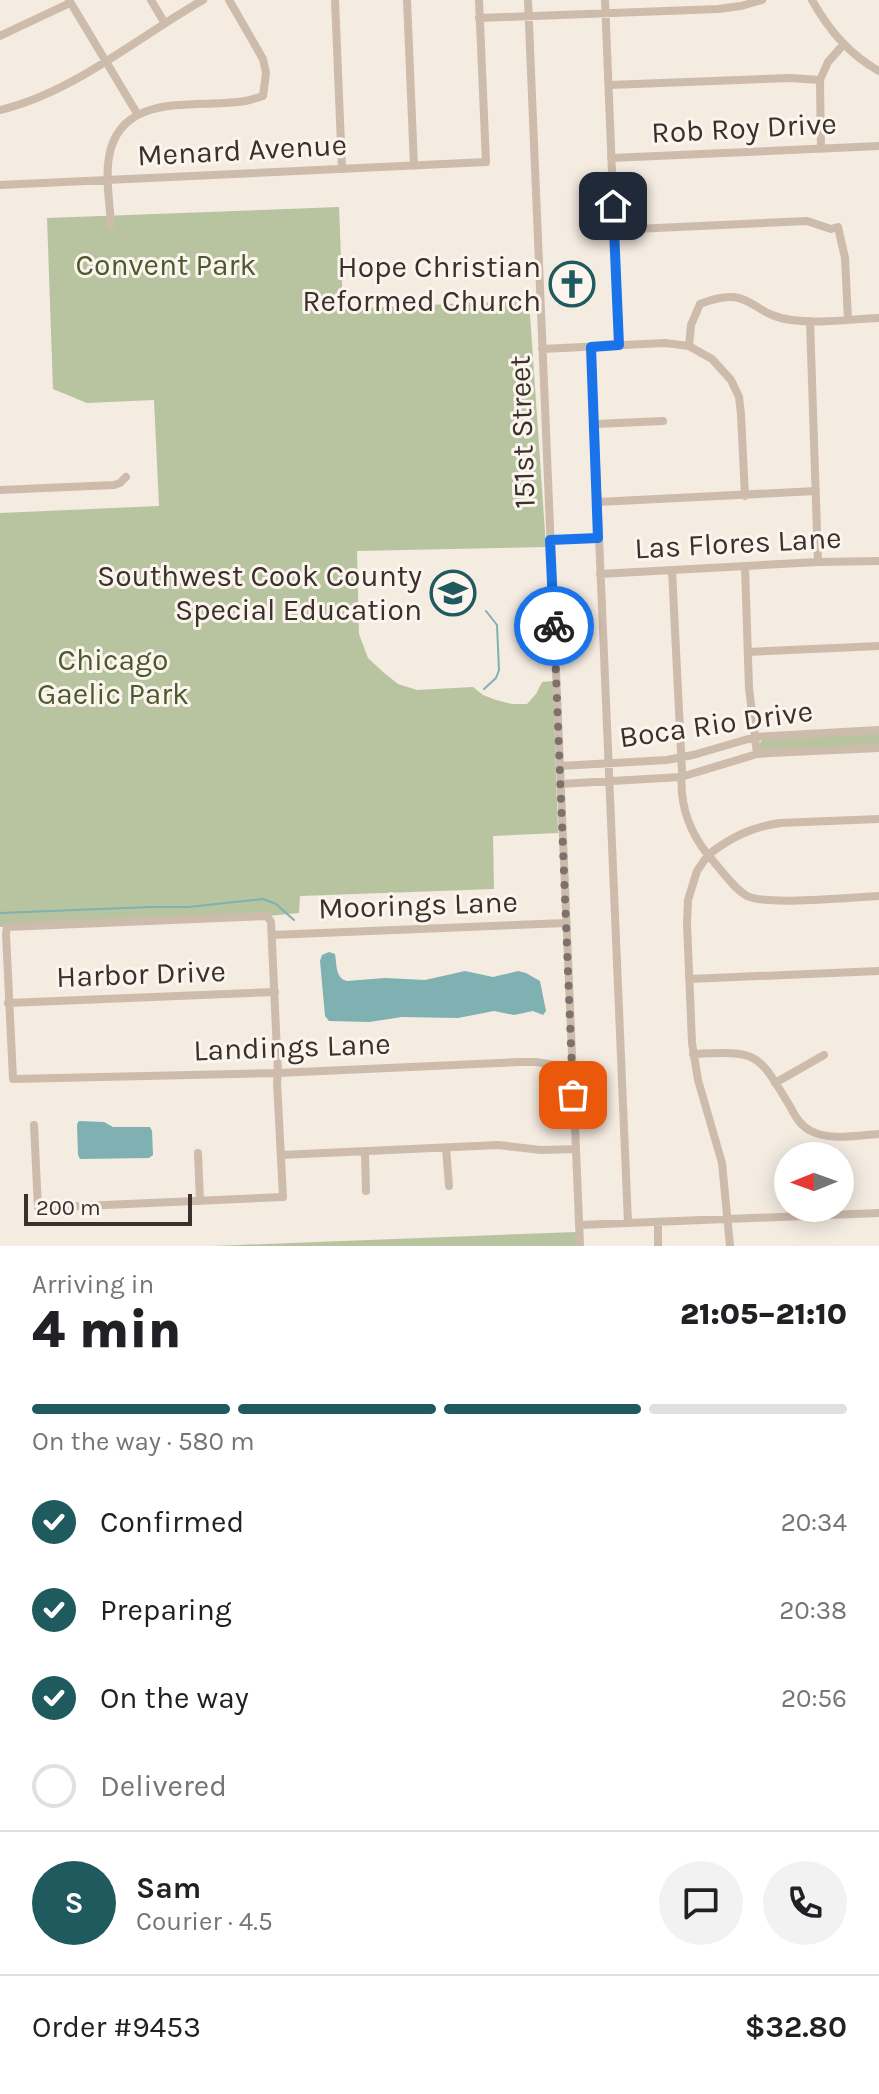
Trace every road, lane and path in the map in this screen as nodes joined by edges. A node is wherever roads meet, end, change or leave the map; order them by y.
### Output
1 (151, 0) edge
2 (203, 0) edge
3 (229, 0) edge
4 (335, 0) edge
5 (407, 0) edge
6 (479, 0) edge
7 (528, 0) edge
8 (605, 0) edge
9 (762, 0) edge
10 (812, 0) edge
11 (70, 2) edge
12 (605, 14) junction
13 (528, 17) junction
14 (479, 18) junction
15 (164, 22) junction
16 (0, 36) edge
17 (843, 45) junction
18 (106, 60) junction
19 (879, 71) edge
20 (820, 80) junction
21 (610, 85) junction
22 (0, 110) edge
23 (138, 115) junction
24 (879, 146) edge
25 (821, 149) junction
26 (611, 158) junction
27 (414, 166) junction
28 (342, 169) junction
29 (108, 180) junction
30 (0, 185) edge
31 (111, 225) dead end
32 (614, 230) junction
33 (879, 318) edge
34 (848, 320) junction
35 (810, 321) junction
36 (619, 345) junction
37 (689, 346) junction
38 (591, 347) junction
39 (542, 349) junction
40 (663, 421) dead end
41 (595, 424) junction
42 (126, 477) dead end
43 (0, 490) edge
44 (816, 491) junction
45 (745, 496) junction
46 (598, 502) junction
47 (598, 538) junction
48 (550, 540) junction
49 (879, 561) edge
50 (818, 562) junction
51 (745, 567) junction
52 (672, 570) junction
53 (600, 574) junction
54 (879, 646) edge
55 (748, 652) junction
56 (879, 730) edge
57 (755, 737) junction
58 (879, 748) edge
59 (757, 754) junction
60 (681, 758) junction
61 (610, 764) junction
62 (560, 766) junction
63 (681, 777) junction
64 (609, 781) junction
65 (560, 784) junction
66 (879, 819) edge
67 (708, 855) junction
68 (879, 896) edge
69 (566, 923) junction
70 (272, 935) junction
71 (879, 971) edge
72 (689, 979) junction
73 (275, 992) junction
74 (8, 1003) junction
75 (693, 1054) junction
76 (824, 1055) dead end
77 (572, 1068) junction
78 (278, 1073) junction
79 (775, 1083) junction
80 (34, 1125) dead end
81 (879, 1134) edge
82 (446, 1148) junction
83 (576, 1149) junction
84 (365, 1152) junction
85 (198, 1153) dead end
86 (281, 1155) junction
87 (449, 1186) dead end
88 (366, 1191) dead end
89 (200, 1201) junction
90 (879, 1213) edge
91 (728, 1220) junction
92 (658, 1222) junction
93 (628, 1223) junction
94 (579, 1225) junction
95 (580, 1246) edge
96 (658, 1246) edge
97 (730, 1246) edge

1 - 15 street
2 - 15 street
3 - 23 street
4 - 28 street
5 - 27 street
6 - 14 street
7 - 13 street, 151st Street
8 - 12 street
9 - 12 street
10 - 17 street
11 - 16 street
11 - 18 street
12 - 13 street
12 - 21 street
13 - 14 street
13 - 39 street, 151st Street
14 - 27 street, Menard Avenue
15 - 18 street
17 - 19 street
17 - 20 street
18 - 22 street
18 - 23 street
20 - 21 street
20 - 25 street
21 - 26 street
23 - 29 street
24 - 25 street, Rob Roy Drive
25 - 26 street, Rob Roy Drive
26 - 32 street
27 - 28 street, Menard Avenue
28 - 29 street, Menard Avenue
29 - 30 street, Menard Avenue
29 - 31 street
32 - 34 street
32 - 36 street
33 - 34 street
34 - 35 street
35 - 37 street
35 - 44 street
36 - 37 street
36 - 38 street
37 - 45 street
38 - 39 street
38 - 41 street
39 - 48 street, 151st Street
40 - 41 street
41 - 46 street
42 - 43 street
44 - 45 street
44 - 50 street
45 - 46 street
46 - 47 street
47 - 48 street
47 - 53 street
48 - 62 street, 151st Street
49 - 50 street, Las Flores Lane
50 - 51 street, Las Flores Lane
51 - 52 street, Las Flores Lane
51 - 55 street
52 - 53 street, Las Flores Lane
52 - 60 street
53 - 61 street
54 - 55 street
55 - 57 street
56 - 57 street, Boca Rio Drive
57 - 59 street
57 - 60 street, Boca Rio Drive
58 - 59 street, Boca Rio Drive
59 - 63 street, Boca Rio Drive
60 - 61 street, Boca Rio Drive
60 - 63 street
61 - 62 street, Boca Rio Drive
61 - 64 street
62 - 65 street, 151st Street
63 - 64 street, Boca Rio Drive
63 - 67 street
64 - 65 street, Boca Rio Drive
64 - 93 street
65 - 69 street, 151st Street
66 - 67 street
67 - 68 street
67 - 72 street
69 - 70 street, Moorings Lane
69 - 77 street, 151st Street
70 - 73 street
70 - 74 street
71 - 72 street
72 - 75 street
73 - 74 street, Harbor Drive
73 - 78 street
74 - 78 street, Landings Lane
75 - 79 street
75 - 91 street
76 - 79 street
77 - 78 street, Landings Lane
77 - 83 street, 151st Street
78 - 86 street
79 - 81 street
80 - 89 street
82 - 83 street
82 - 84 street
82 - 87 street
83 - 94 street, 151st Street
84 - 86 street
84 - 88 street
85 - 89 street
86 - 89 street
90 - 91 street
91 - 92 street
91 - 97 street
92 - 93 street
92 - 96 street
93 - 94 street
94 - 95 street, 151st Street

